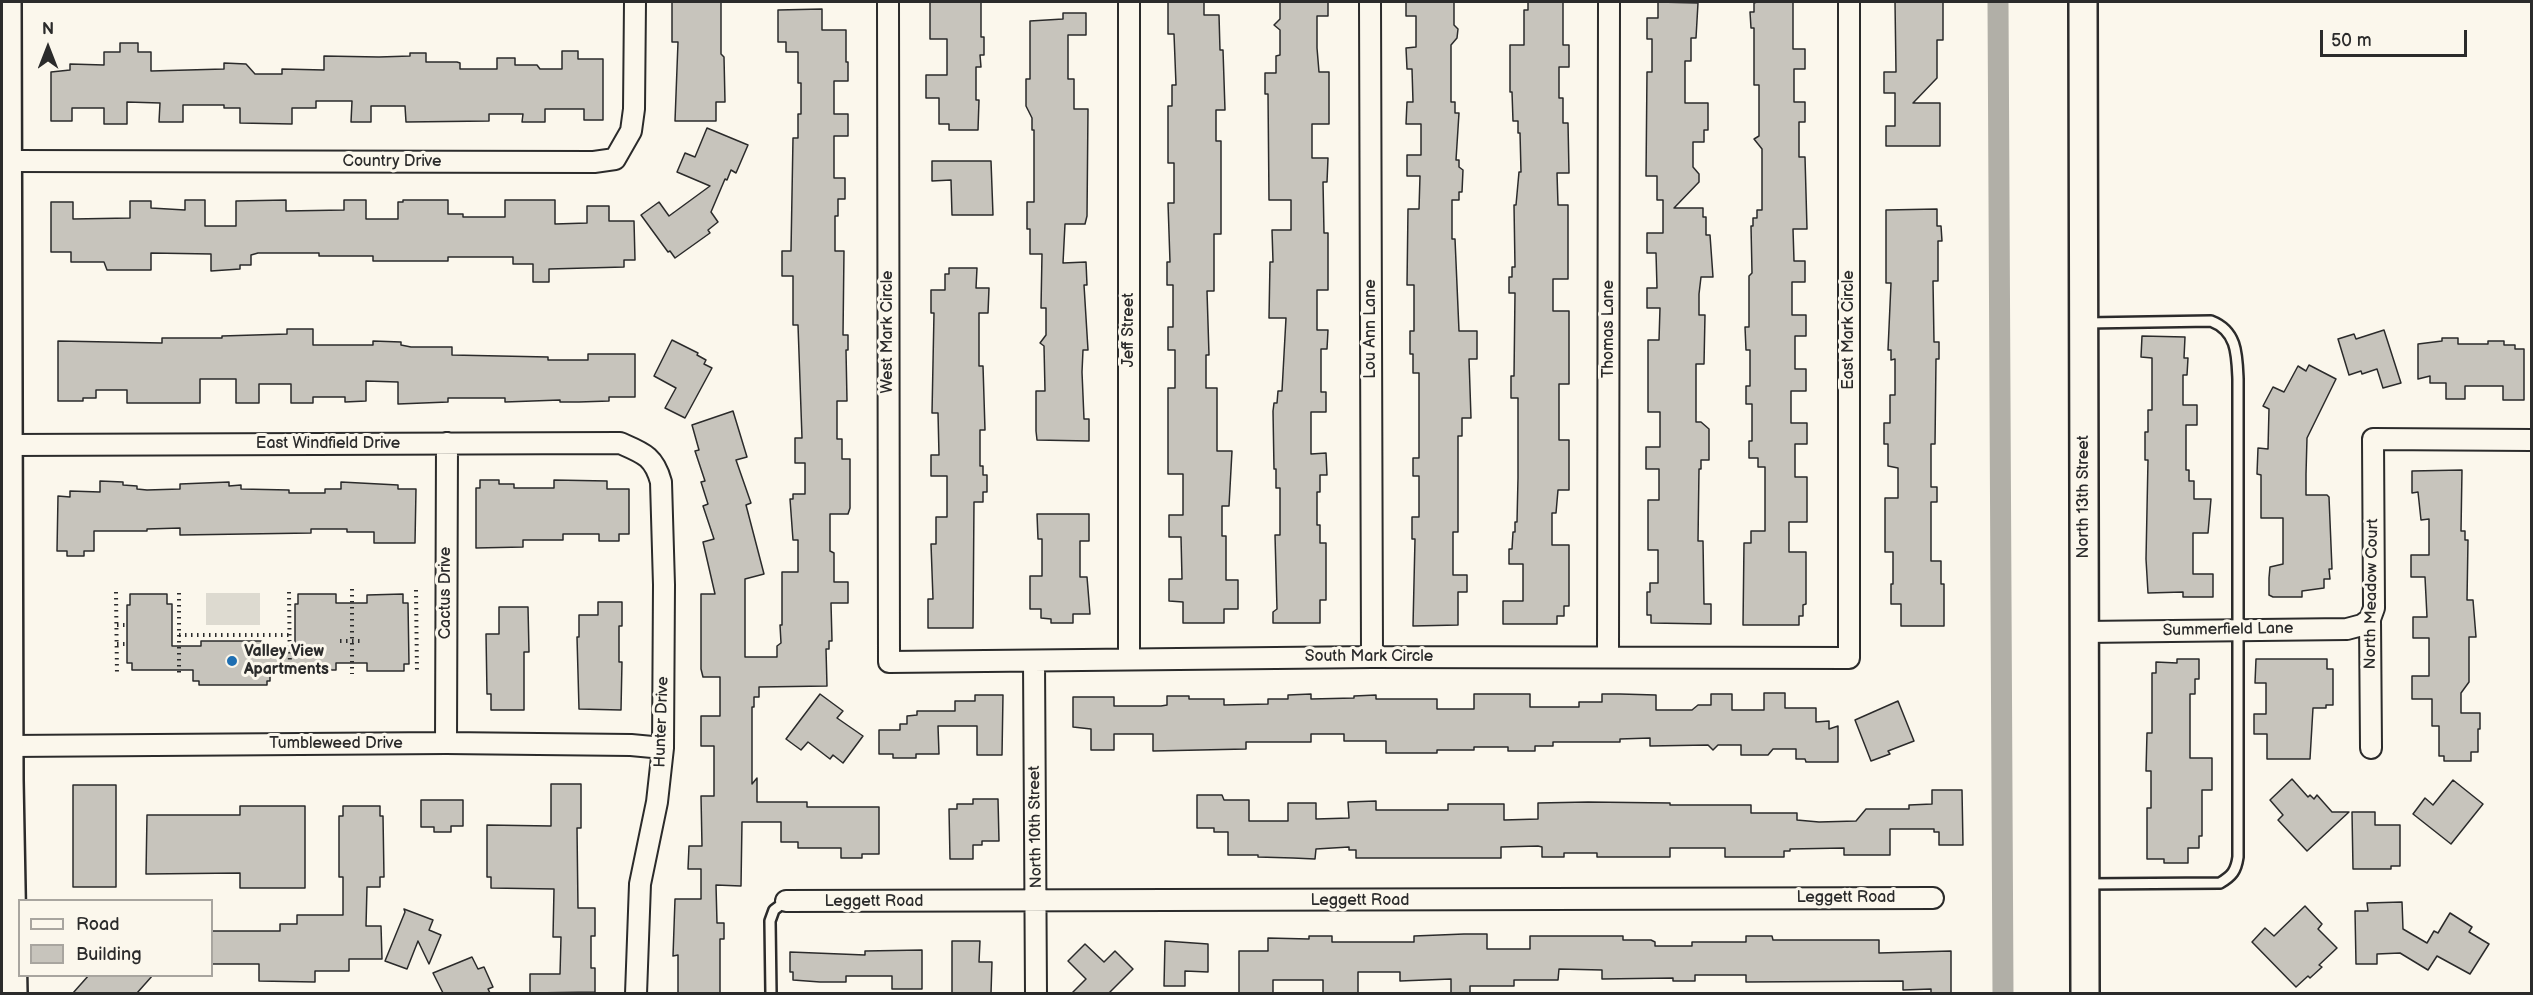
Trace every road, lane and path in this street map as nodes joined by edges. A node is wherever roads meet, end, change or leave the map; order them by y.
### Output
1 (7, 2) edge
2 (635, 2) edge
3 (888, 2) edge
4 (1129, 2) edge
5 (1370, 2) edge
6 (1609, 2) edge
7 (1849, 2) edge
8 (2083, 2) edge
9 (6, 150) edge
10 (5, 258) edge
11 (5, 312) edge
12 (2084, 324) junction
13 (2532, 440) edge
14 (447, 443) junction
15 (8, 445) junction
16 (645, 454) joint
17 (5, 481) edge
18 (5, 543) edge
19 (352, 589) dead end
20 (416, 590) dead end
21 (116, 592) dead end
22 (290, 592) dead end
23 (179, 593) dead end
24 (2370, 619) junction
25 (117, 625) junction
26 (127, 625) dead end
27 (2238, 630) junction
28 (2084, 632) junction
29 (179, 635) junction
30 (290, 635) junction
31 (340, 641) dead end
32 (352, 641) junction
33 (364, 641) dead end
34 (408, 641) dead end
35 (417, 641) junction
36 (117, 644) junction
37 (127, 644) dead end
38 (1372, 657) junction
39 (1608, 657) junction
40 (1849, 657) joint
41 (1129, 659) junction
42 (1034, 661) junction
43 (889, 662) joint
44 (352, 674) dead end
45 (417, 674) dead end
46 (290, 675) dead end
47 (117, 676) dead end
48 (179, 676) dead end
49 (446, 743) junction
50 (9, 746) junction
51 (663, 748) junction
52 (2371, 748) dead end
53 (5, 780) edge
54 (2085, 884) junction
55 (1933, 898) dead end
56 (786, 901) joint
57 (1037, 902) junction
58 (13, 993) edge
59 (636, 993) edge
60 (771, 993) edge
61 (1036, 993) edge
62 (2085, 993) edge

1 - 9 street
2 - 9 street, Country Drive
3 - 43 street, West Mark Circle
4 - 41 street, Jeff Street
5 - 38 street, Lou Ann Lane
6 - 39 street, Thomas Lane
7 - 40 street, East Mark Circle
8 - 12 street, North 13th Street
9 - 10 street
10 - 11 street
11 - 15 street
12 - 27 lane
12 - 28 street, North 13th Street
13 - 24 street, North Meadow Court
14 - 15 street, East Windfield Drive
14 - 16 street, East Windfield Drive
14 - 49 street, Cactus Drive
15 - 17 street
16 - 51 street, Hunter Drive
17 - 18 street
18 - 50 street
19 - 32 path
20 - 35 path
21 - 25 path
22 - 30 path
23 - 29 path
24 - 27 street, Summerfield Lane
24 - 52 street, North Meadow Court
25 - 26 path
25 - 36 path
27 - 28 street, Summerfield Lane
27 - 54 lane
28 - 54 street, North 13th Street
29 - 30 path
29 - 48 path
30 - 46 path
31 - 32 path
32 - 33 path
32 - 44 path
34 - 35 path
35 - 45 path
36 - 37 path
36 - 47 path
38 - 39 street, South Mark Circle
38 - 41 street, South Mark Circle
39 - 40 street, South Mark Circle
41 - 42 street, South Mark Circle
42 - 43 street, South Mark Circle
42 - 57 street, North 10th Street
49 - 50 street, Tumbleweed Drive
49 - 51 street, Tumbleweed Drive
50 - 53 street
51 - 59 street, Hunter Drive
53 - 58 street
54 - 62 street, North 13th Street
55 - 57 street, Leggett Road
56 - 57 street, Leggett Road
56 - 60 lane
57 - 61 street, North 10th Street

